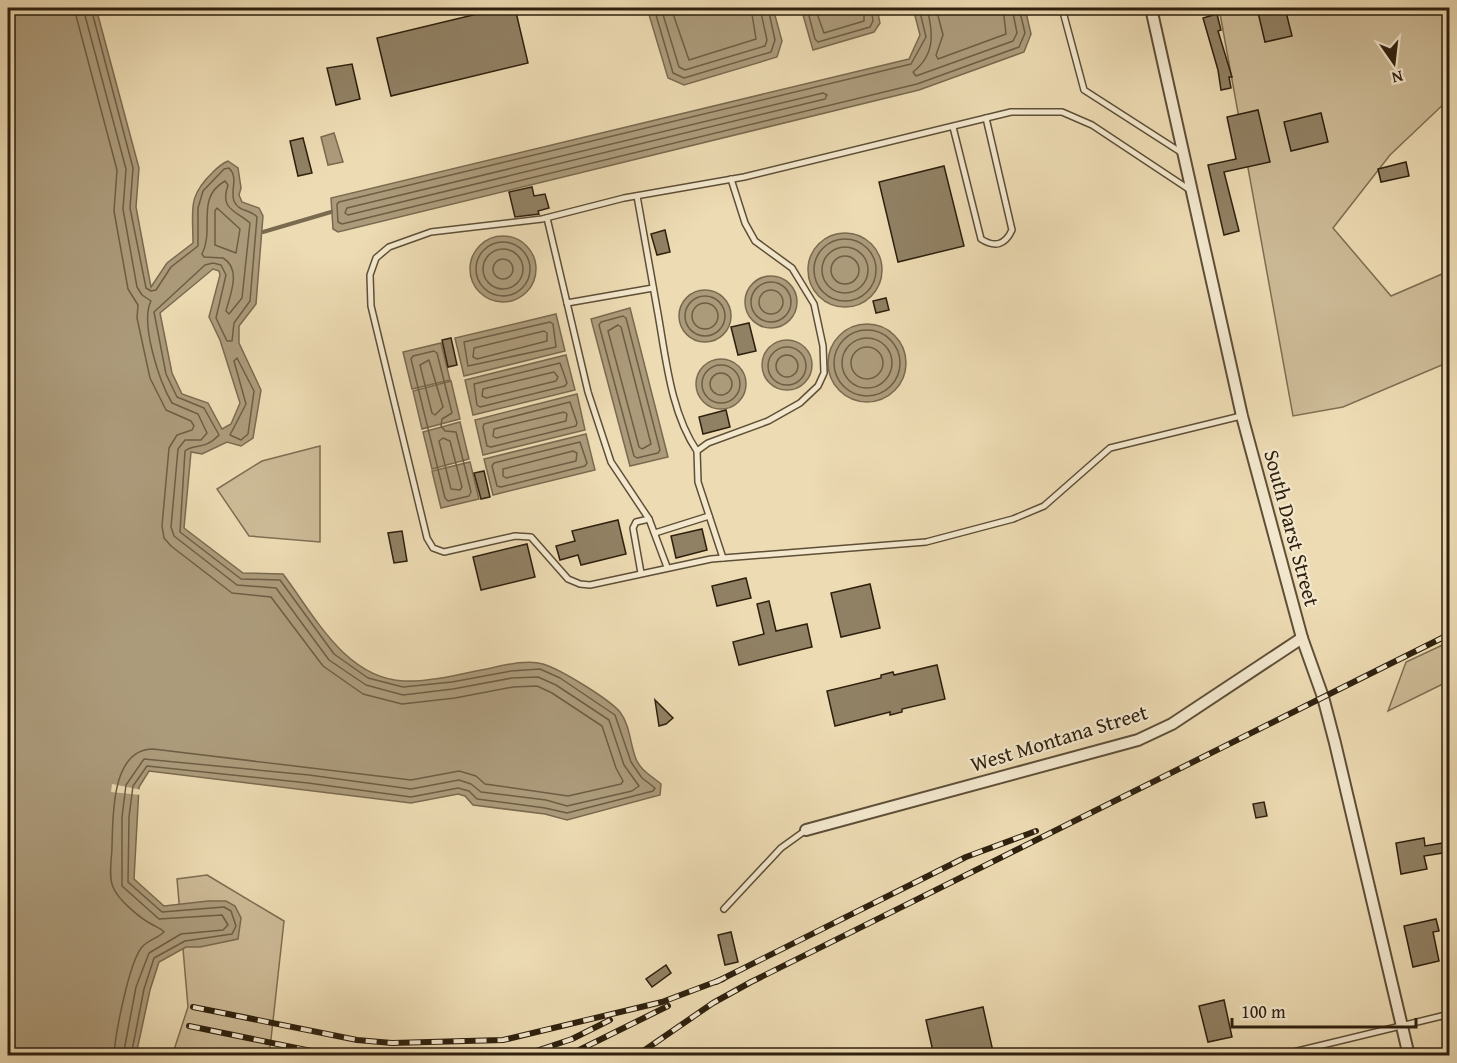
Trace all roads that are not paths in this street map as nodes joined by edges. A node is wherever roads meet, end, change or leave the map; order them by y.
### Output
1 (1062, 8) edge
2 (1151, 8) edge
3 (986, 118) junction
4 (953, 127) junction
5 (1184, 154) junction
6 (731, 179) junction
7 (1192, 191) junction
8 (637, 196) junction
9 (548, 218) junction
10 (653, 288) junction
11 (567, 303) junction
12 (1242, 416) junction
13 (697, 451) junction
14 (709, 516) junction
15 (649, 519) junction
16 (655, 533) junction
17 (723, 558) junction
18 (667, 567) junction
19 (641, 573) junction
20 (1302, 638) junction
21 (806, 830) joint
22 (724, 909) dead end
23 (1449, 1014) edge
24 (1402, 1027) junction
25 (1277, 1056) edge
26 (1409, 1056) edge

1 - 5 lane
2 - 5 street, South Darst Street
3 - 4 lane
3 - 4 lane
3 - 7 lane
4 - 6 lane
5 - 7 street, South Darst Street
6 - 8 lane
6 - 13 lane
7 - 12 street, South Darst Street
8 - 9 lane
8 - 10 lane
9 - 11 lane
9 - 19 lane
10 - 11 lane
10 - 13 lane
11 - 15 lane
12 - 17 lane
12 - 20 street, South Darst Street
13 - 14 lane
14 - 16 lane
14 - 17 lane
15 - 16 lane
15 - 19 lane
16 - 18 lane
17 - 18 lane
18 - 19 lane
20 - 21 street, West Montana Street
20 - 24 street, South Darst Street
21 - 22 lane
23 - 24 lane
24 - 25 lane
24 - 26 street, South Darst Street

